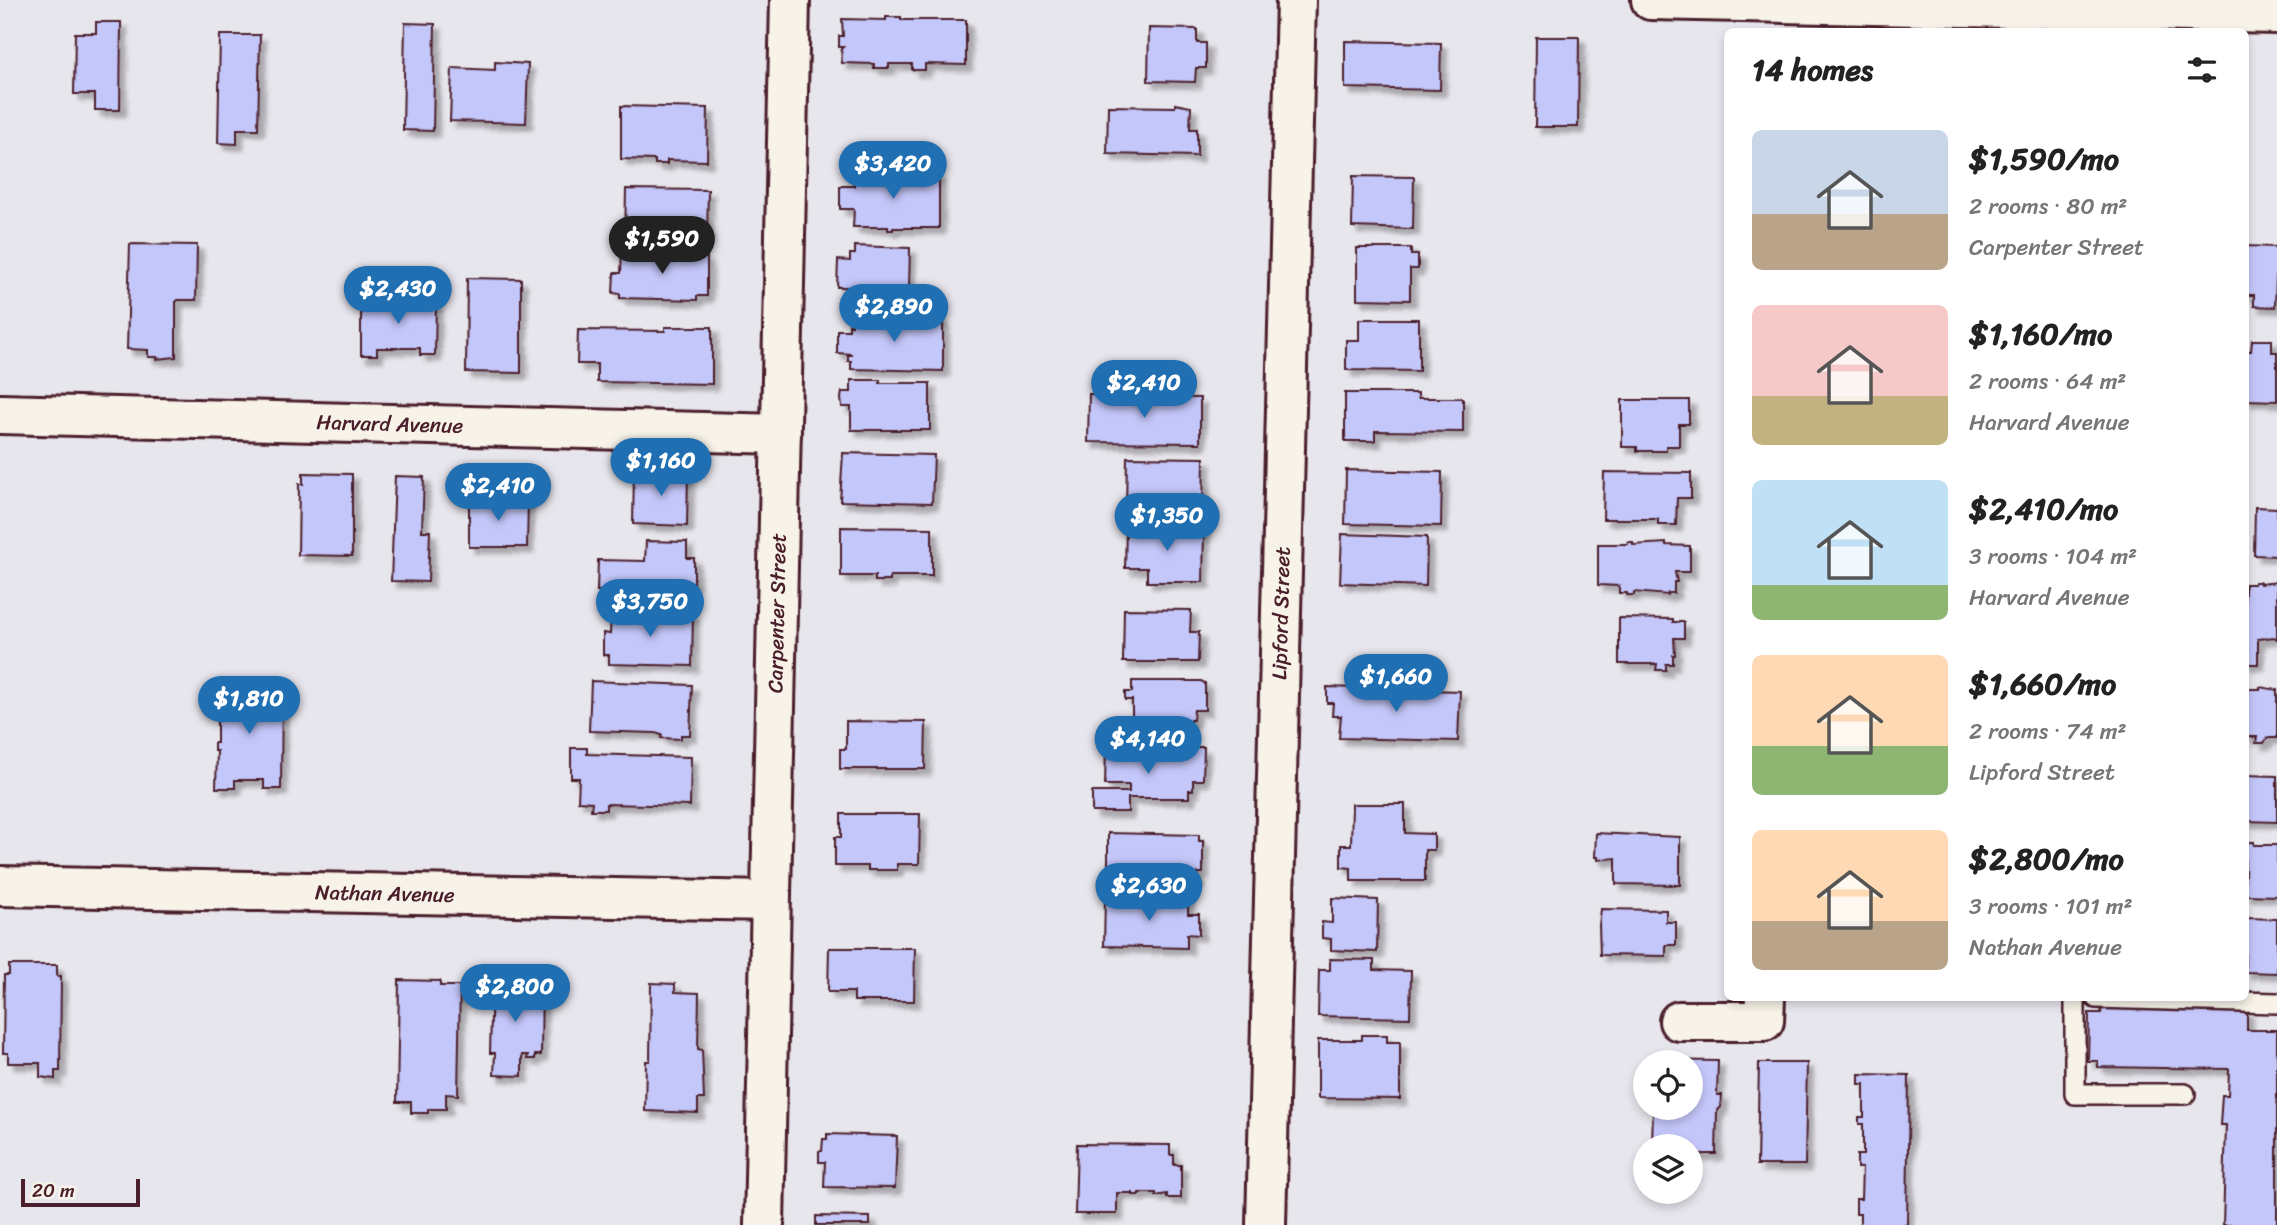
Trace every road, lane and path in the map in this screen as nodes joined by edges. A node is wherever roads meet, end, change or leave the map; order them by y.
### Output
1 (790, 0) edge
2 (1296, 0) edge
3 (1651, 0) edge
4 (1787, 11) edge
5 (2277, 14) edge
6 (0, 414) edge
7 (781, 434) junction
8 (0, 886) edge
9 (769, 901) junction
10 (1765, 1001) edge
11 (2075, 1001) edge
12 (2205, 1001) edge
13 (2277, 1003) edge
14 (1679, 1021) dead end
15 (2185, 1094) dead end
16 (764, 1225) edge
17 (1266, 1225) edge

1 - 7 street, Carpenter Street
2 - 17 street, Lipford Street
3 - 4 street
4 - 5 street
6 - 7 street, Harvard Avenue
7 - 9 street, Carpenter Street
8 - 9 street, Nathan Avenue
9 - 16 street, Carpenter Street
10 - 14 street
11 - 15 lane
12 - 13 lane

